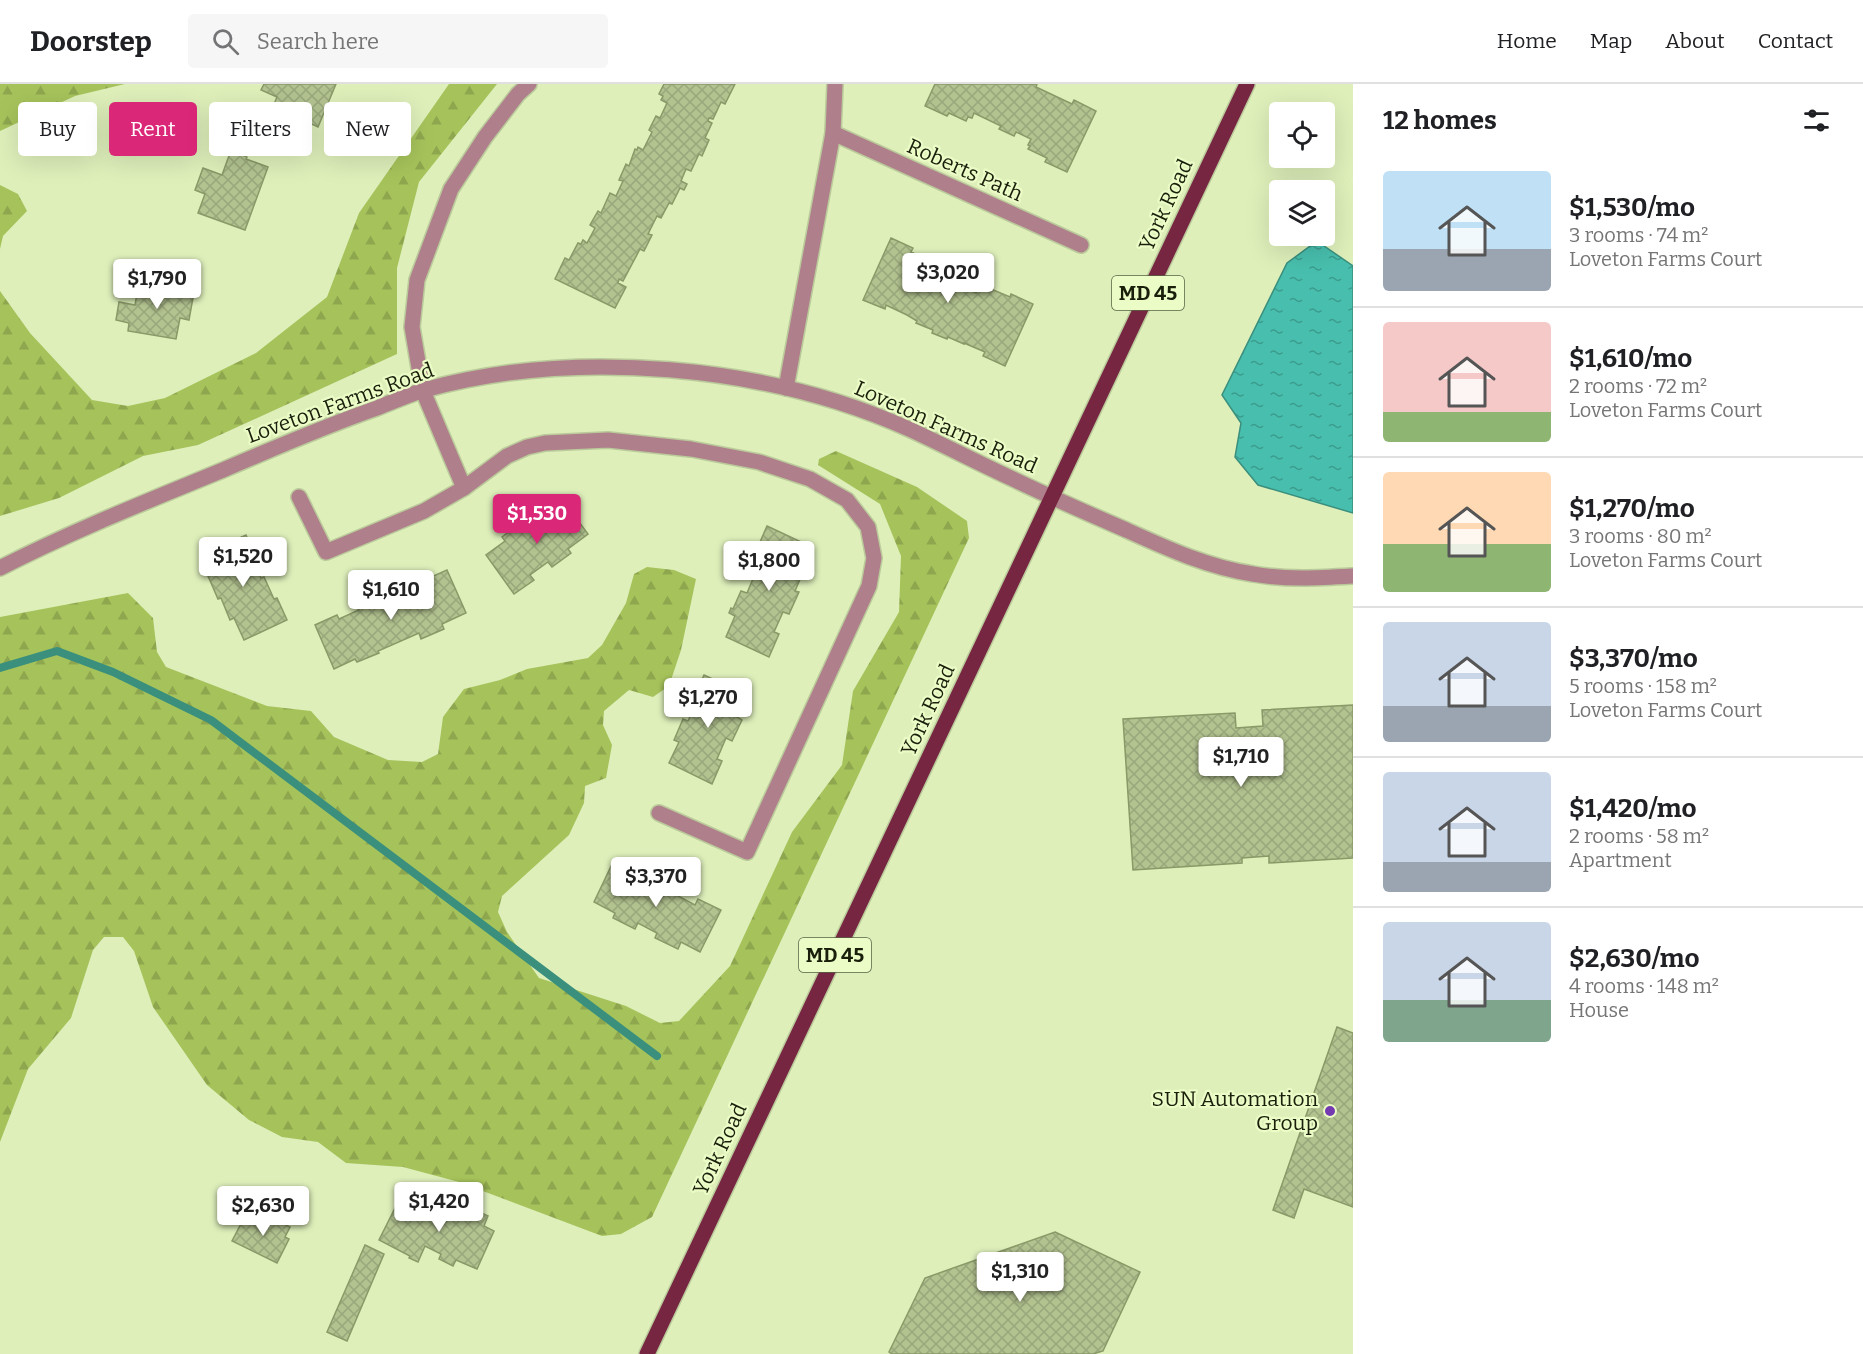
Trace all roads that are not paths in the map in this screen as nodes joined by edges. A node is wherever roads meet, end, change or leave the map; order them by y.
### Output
1 (530, 84) edge
2 (835, 84) edge
3 (1247, 84) edge
4 (833, 133) junction
5 (1081, 245) dead end
6 (786, 388) junction
7 (423, 390) junction
8 (464, 488) junction
9 (299, 497) dead end
10 (1051, 498) junction
11 (0, 568) edge
12 (1353, 576) edge
13 (659, 813) dead end
14 (646, 1354) edge

1 - 7 street
2 - 4 street
3 - 10 main road, York Road / MD 45
4 - 5 street, Roberts Path
4 - 6 street
6 - 7 street, Loveton Farms Road
6 - 10 street, Loveton Farms Road
7 - 8 street
7 - 11 street, Loveton Farms Road
8 - 9 street
8 - 13 street
10 - 12 street, Loveton Farms Road
10 - 14 main road, York Road / MD 45

